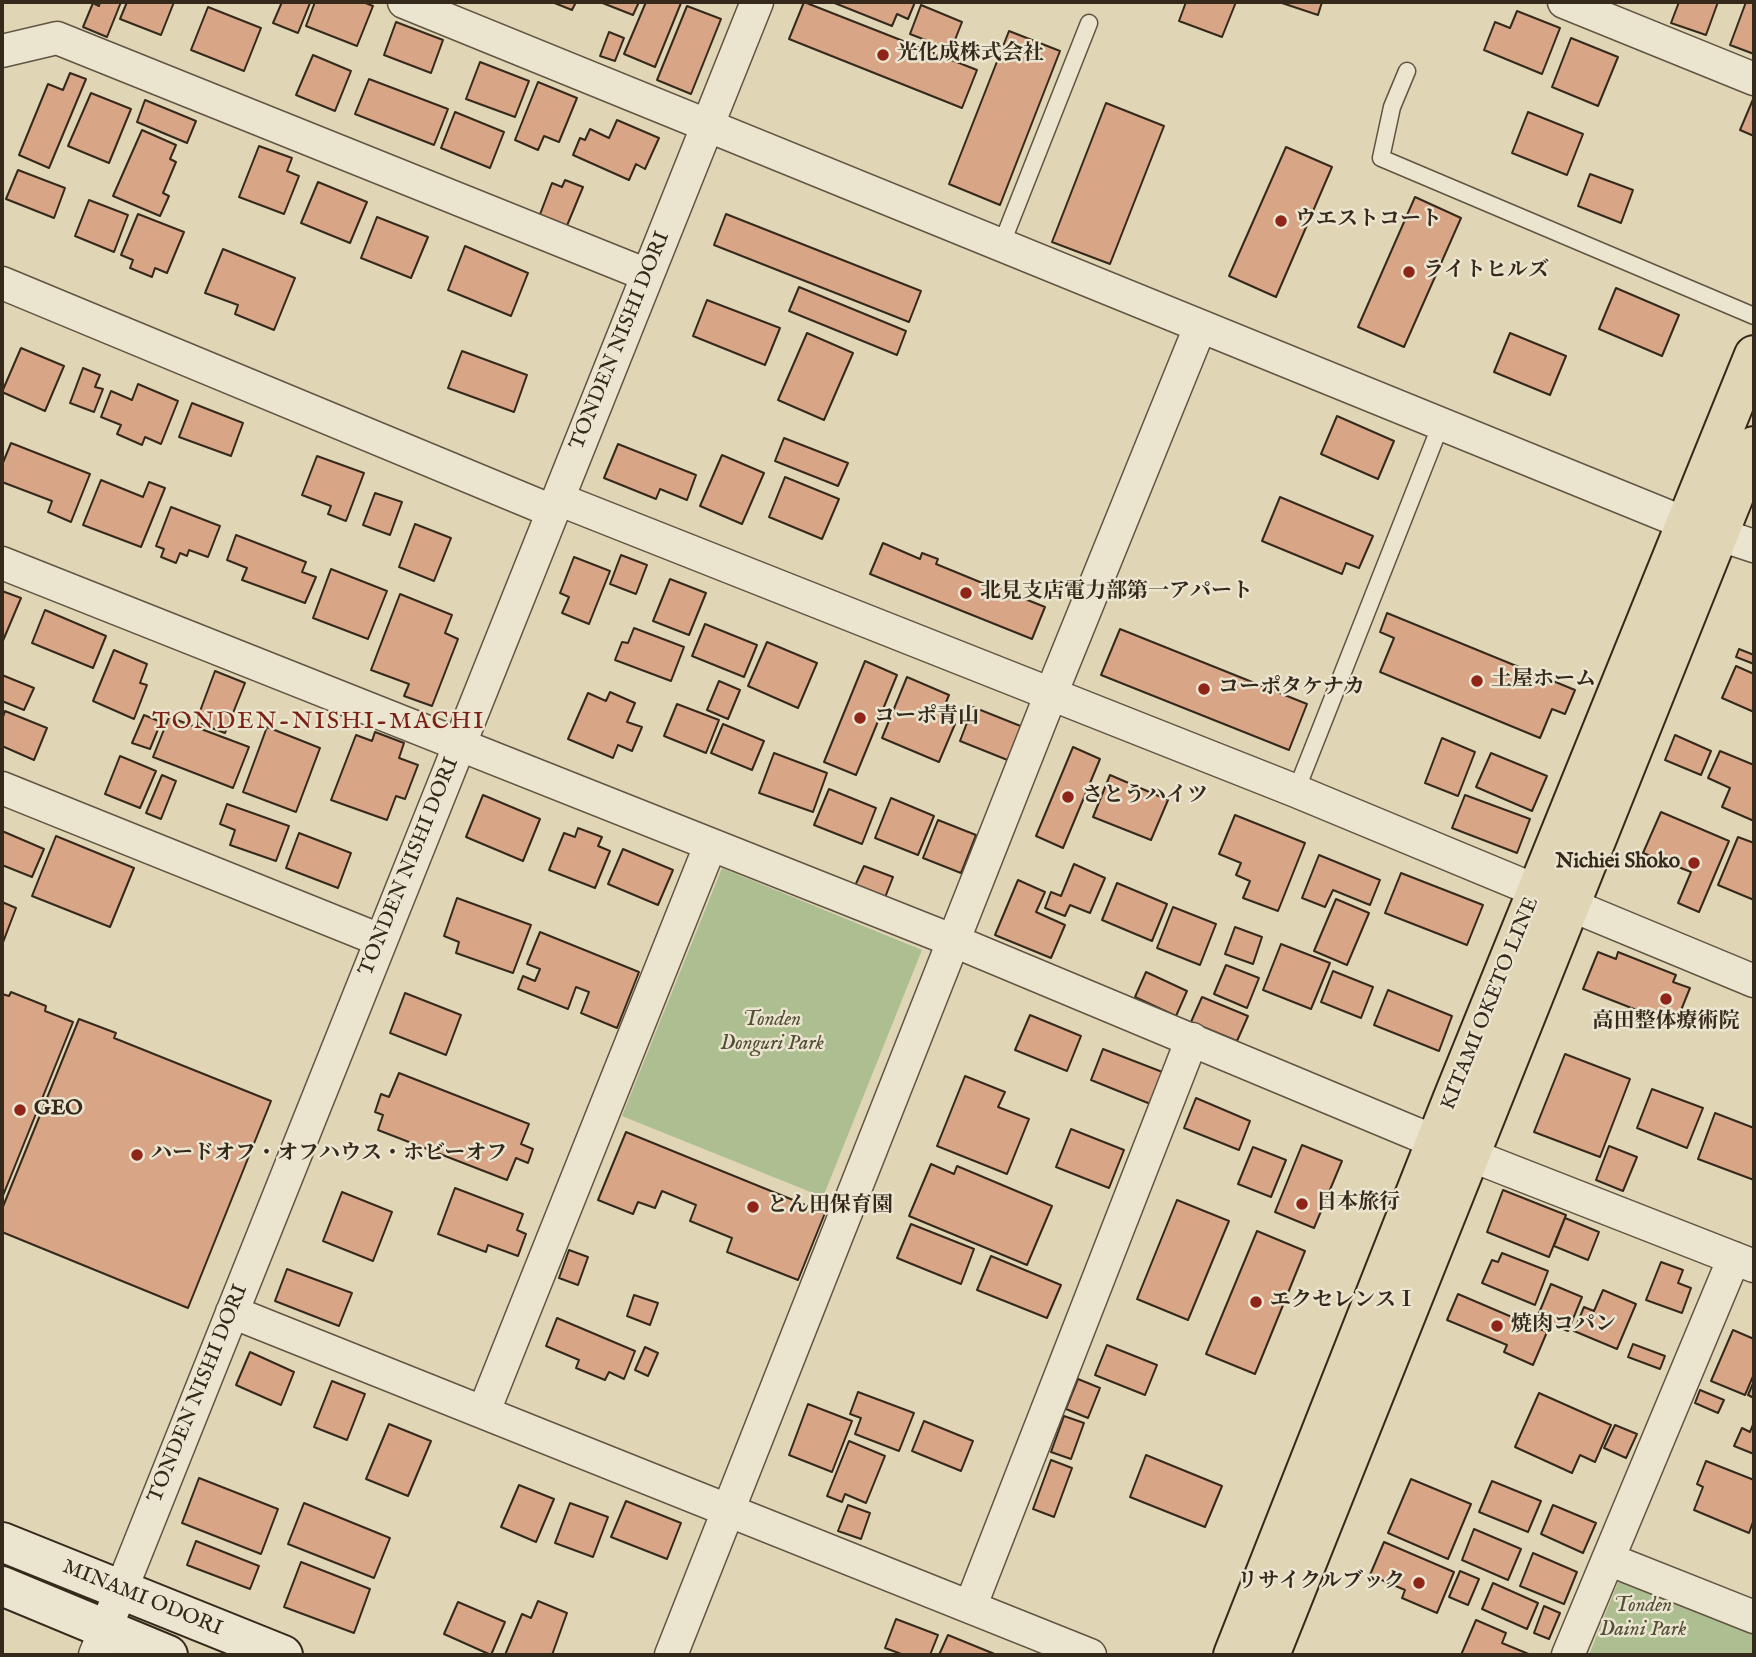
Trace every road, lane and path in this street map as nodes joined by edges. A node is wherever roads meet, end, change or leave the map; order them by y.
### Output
1 (404, 2) edge
2 (757, 2) edge
3 (1564, 2) edge
4 (1089, 23) dead end
5 (2, 51) edge
6 (1407, 71) dead end
7 (1754, 79) edge
8 (706, 127) junction
9 (1002, 243) junction
10 (647, 275) junction
11 (2, 283) edge
12 (1754, 316) edge
13 (1200, 327) junction
14 (1754, 355) edge
15 (1441, 425) junction
16 (1754, 446) edge
17 (555, 505) junction
18 (1721, 534) edge
19 (2, 563) edge
20 (1051, 694) junction
21 (459, 745) junction
22 (2, 788) edge
23 (1296, 791) junction
24 (710, 846) junction
25 (1552, 900) junction
26 (380, 940) junction
27 (954, 941) junction
28 (1754, 981) edge
29 (1192, 1039) junction
30 (1436, 1142) junction
31 (1471, 1155) junction
32 (1744, 1262) edge
33 (232, 1312) junction
34 (484, 1411) junction
35 (729, 1509) junction
36 (2, 1542) edge
37 (1608, 1559) junction
38 (2, 1586) edge
39 (121, 1590) junction
40 (971, 1605) junction
41 (1754, 1617) edge
42 (100, 1642) edge
43 (168, 1655) edge
44 (283, 1655) edge
45 (671, 1655) edge
46 (1090, 1655) edge
47 (1233, 1655) edge
48 (1270, 1655) edge
49 (1568, 1655) edge

1 - 8 street
2 - 8 street, TONDEN NISHI DORI
3 - 7 street
4 - 9 lane
5 - 10 street
6 - 12 lane
8 - 9 street
8 - 10 street, TONDEN NISHI DORI
9 - 13 street
10 - 17 street, TONDEN NISHI DORI
11 - 17 street
13 - 15 street
13 - 20 street
14 - 18 main road, KITAMI OKETO LINE
15 - 18 street
15 - 23 lane
16 - 18 main road, KITAMI OKETO LINE
17 - 20 street
17 - 21 street, TONDEN NISHI DORI
18 - 25 main road, KITAMI OKETO LINE
19 - 21 street
20 - 23 street
20 - 27 street
21 - 24 street
21 - 26 street, TONDEN NISHI DORI
22 - 26 street
23 - 25 street
24 - 27 street
24 - 34 street
25 - 28 street
25 - 30 main road, KITAMI OKETO LINE
25 - 31 main road, KITAMI OKETO LINE
26 - 33 street, TONDEN NISHI DORI
27 - 29 street
27 - 35 street
29 - 30 street
29 - 40 street
30 - 31 street
30 - 47 main road, KITAMI OKETO LINE
31 - 32 street
31 - 48 main road, KITAMI OKETO LINE
32 - 37 street
33 - 34 street
33 - 39 street, TONDEN NISHI DORI
34 - 35 street
35 - 40 street
35 - 45 street
36 - 39 street, MINAMI ODORI
37 - 41 street
37 - 49 street
38 - 42 street, MINAMI ODORI
39 - 42 street, TONDEN NISHI DORI
39 - 44 street, MINAMI ODORI
40 - 46 street
42 - 43 street, MINAMI ODORI

